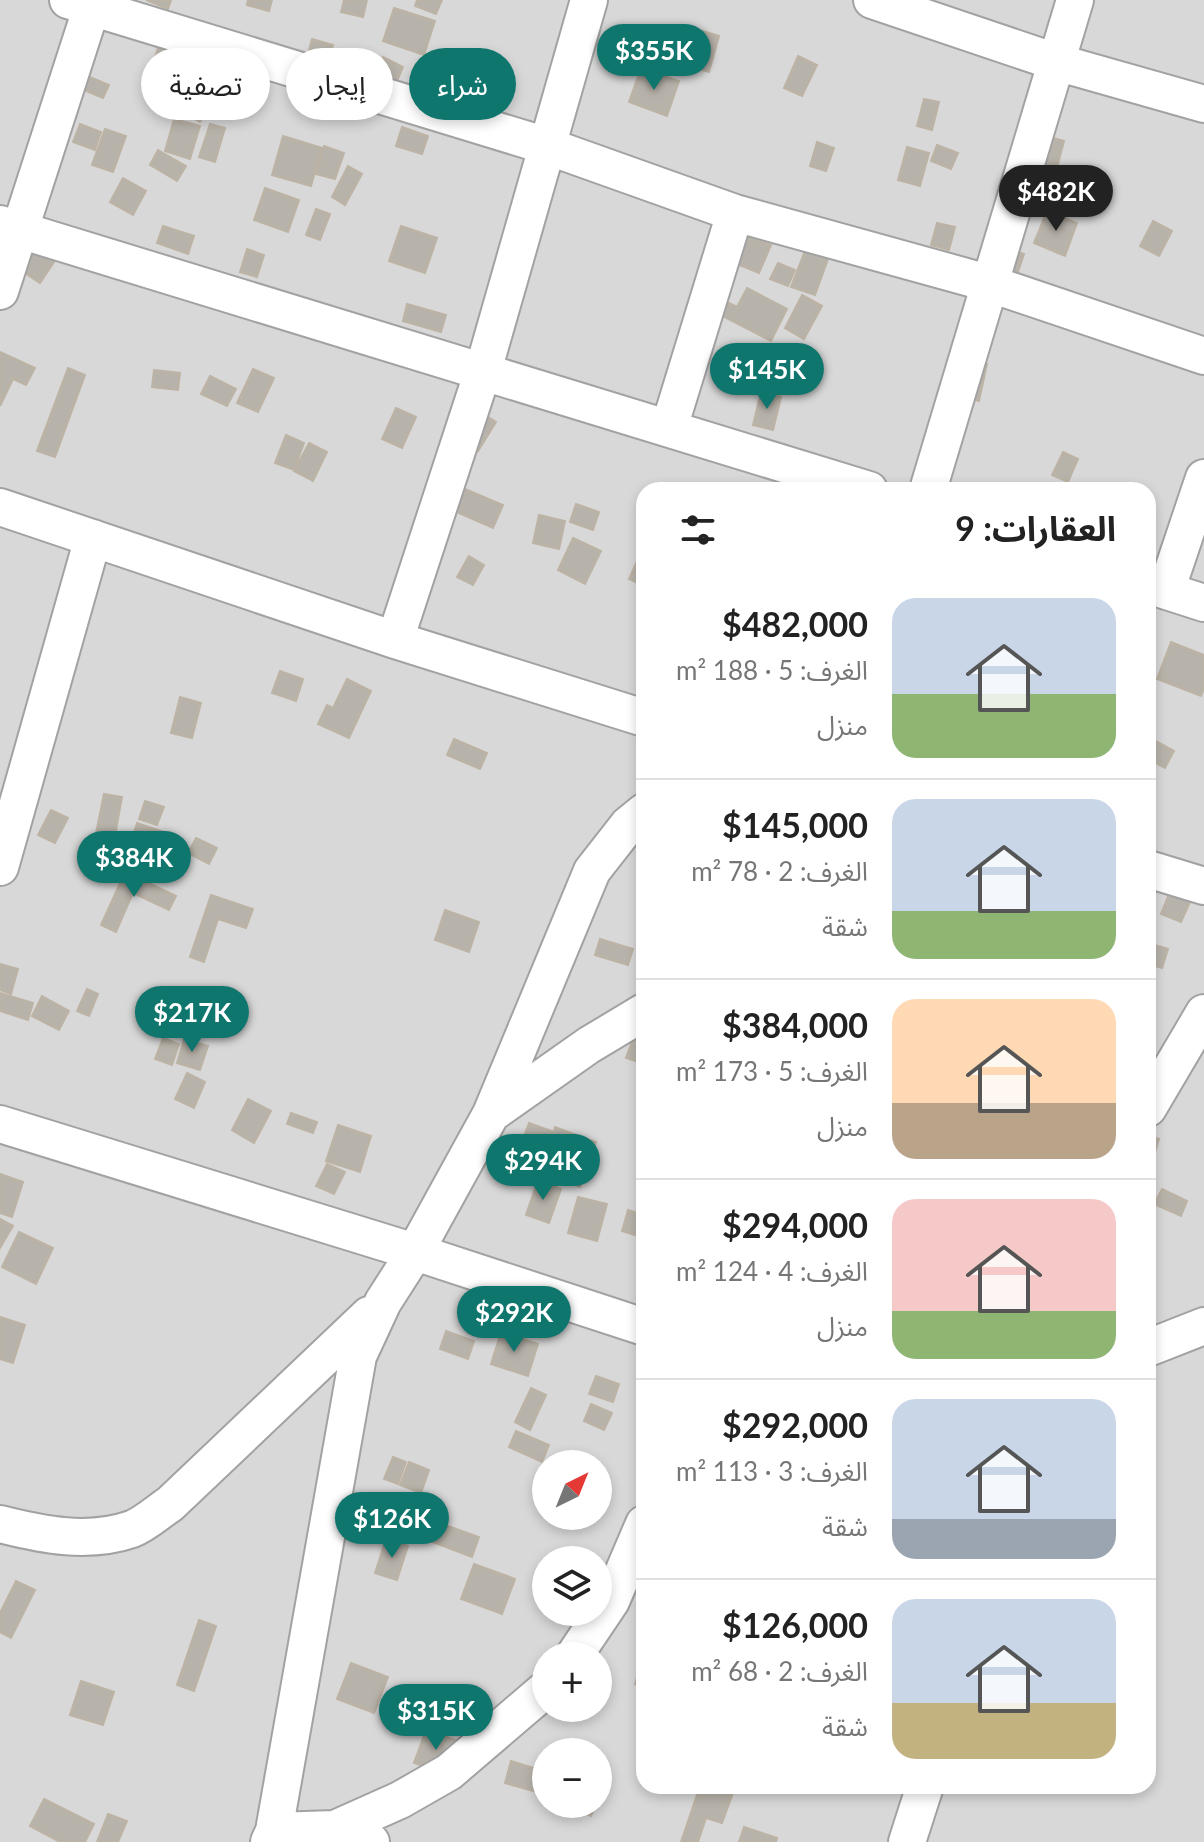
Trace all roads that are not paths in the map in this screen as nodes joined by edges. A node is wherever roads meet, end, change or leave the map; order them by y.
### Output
1 (589, 0) edge
2 (872, 0) edge
3 (1075, 0) edge
4 (84, 2) edge
5 (924, 8) edge
6 (1056, 62) junction
7 (1204, 104) edge
8 (547, 146) junction
9 (735, 213) junction
10 (10, 227) edge
11 (988, 283) junction
12 (0, 291) edge
13 (1204, 356) edge
14 (483, 371) junction
15 (669, 428) junction
16 (1204, 478) edge
17 (843, 482) edge
18 (930, 482) edge
19 (0, 507) edge
20 (93, 538) junction
21 (1157, 588) edge
22 (1204, 603) edge
23 (395, 640) junction
24 (636, 715) edge
25 (636, 818) edge
26 (0, 867) edge
27 (1156, 871) edge
28 (1204, 886) edge
29 (1204, 1013) edge
30 (636, 1017) edge
31 (1156, 1094) edge
32 (491, 1114) junction
33 (0, 1124) edge
34 (415, 1252) junction
35 (383, 1302) junction
36 (636, 1324) edge
37 (1204, 1326) edge
38 (1156, 1345) edge
39 (0, 1524) edge
40 (636, 1543) edge
41 (636, 1587) edge
42 (612, 1599) edge
43 (612, 1600) edge
44 (532, 1701) edge
45 (922, 1794) edge
46 (335, 1829) junction
47 (272, 1836) edge
48 (371, 1842) edge
49 (907, 1842) edge

1 - 8 street
2 - 5 street
3 - 6 street
4 - 8 street
4 - 10 street
5 - 6 street
6 - 7 street
6 - 11 street
8 - 9 street
8 - 14 street
9 - 11 street
9 - 15 street
10 - 12 street
10 - 14 street
11 - 13 street
11 - 18 street
14 - 15 street
14 - 23 street
15 - 17 street
16 - 21 street
19 - 20 street
20 - 23 street
20 - 26 street
21 - 22 street
23 - 24 street
25 - 32 street
27 - 28 street
29 - 31 street
30 - 32 street
32 - 34 street
33 - 34 street
34 - 35 street
34 - 36 street
35 - 39 street
35 - 47 street
37 - 38 street
40 - 42 street
41 - 43 street
44 - 46 street
45 - 49 street
46 - 47 street
46 - 48 street

